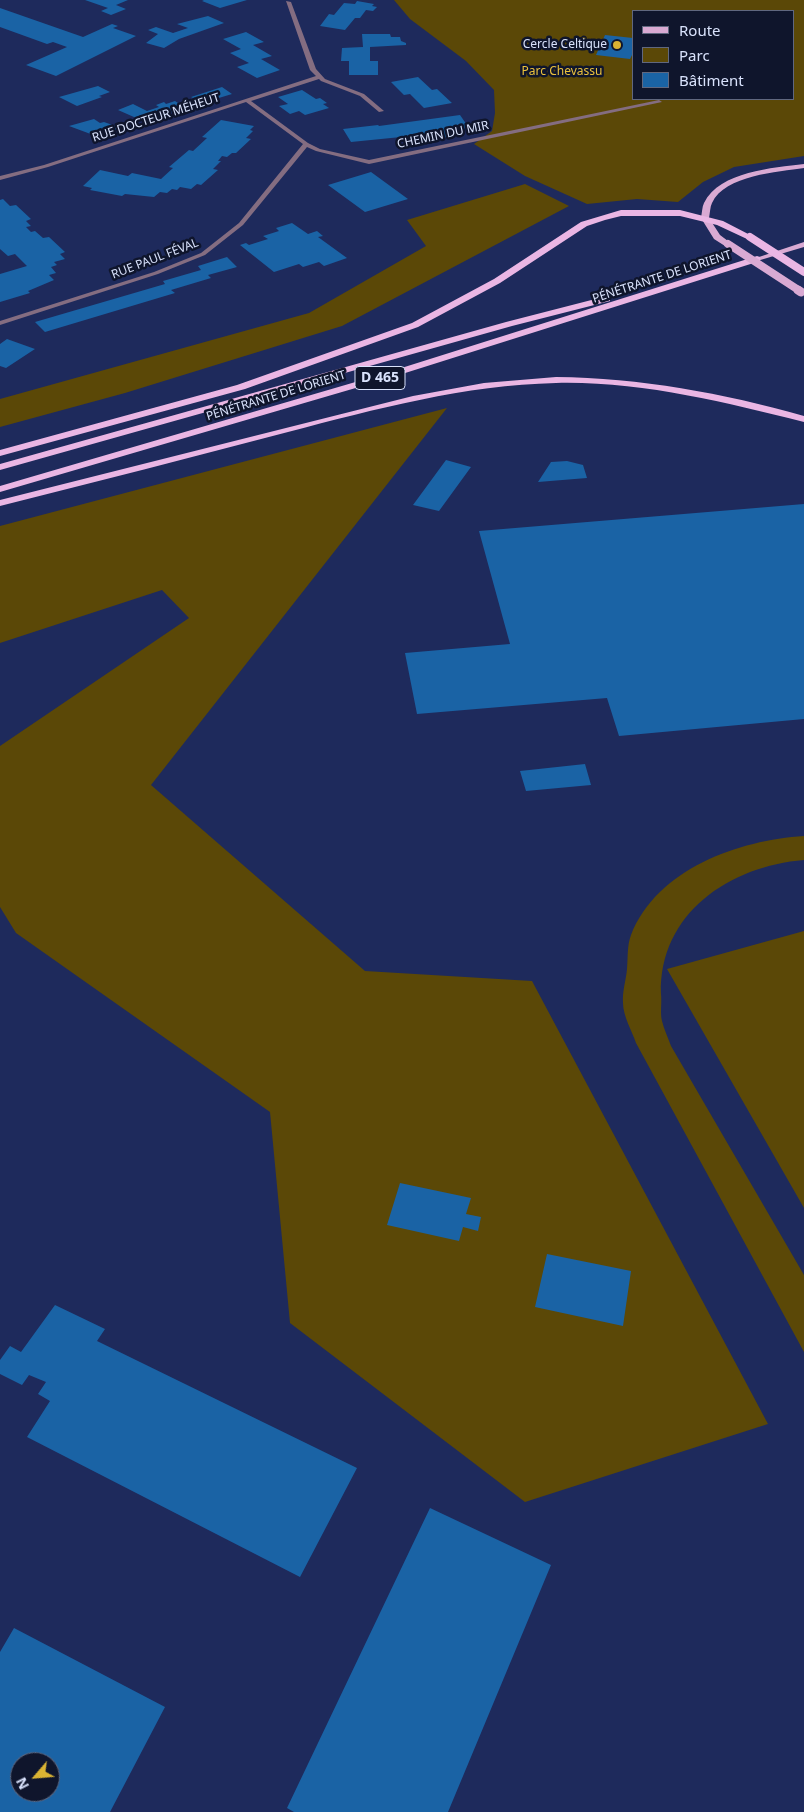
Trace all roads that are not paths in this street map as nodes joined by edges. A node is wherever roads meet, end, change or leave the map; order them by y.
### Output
1 (288, 2) dead end
2 (318, 77) junction
3 (246, 100) junction
4 (658, 102) dead end
5 (381, 111) dead end
6 (306, 144) junction
7 (804, 166) edge
8 (0, 178) edge
9 (705, 218) junction
10 (804, 244) edge
11 (757, 259) junction
12 (804, 272) edge
13 (802, 294) edge
14 (0, 323) edge
15 (804, 419) edge
16 (0, 453) edge
17 (0, 467) edge
18 (0, 488) edge
19 (0, 503) edge

1 - 2 street
2 - 3 street, RUE DOCTEUR MÉHEUT
2 - 5 street
3 - 6 street, CHEMIN DU MIR
3 - 8 street, RUE DOCTEUR MÉHEUT
4 - 6 street, CHEMIN DU MIR
6 - 14 street, RUE PAUL FÉVAL
7 - 9 main road
9 - 12 highway, bridge
9 - 13 main road, bridge
9 - 16 highway
10 - 11 main road, PÉNÉTRANTE DE LORIENT / D 465
11 - 17 highway, PÉNÉTRANTE DE LORIENT / D 465
11 - 18 highway, PÉNÉTRANTE DE LORIENT / D 465
15 - 19 highway

